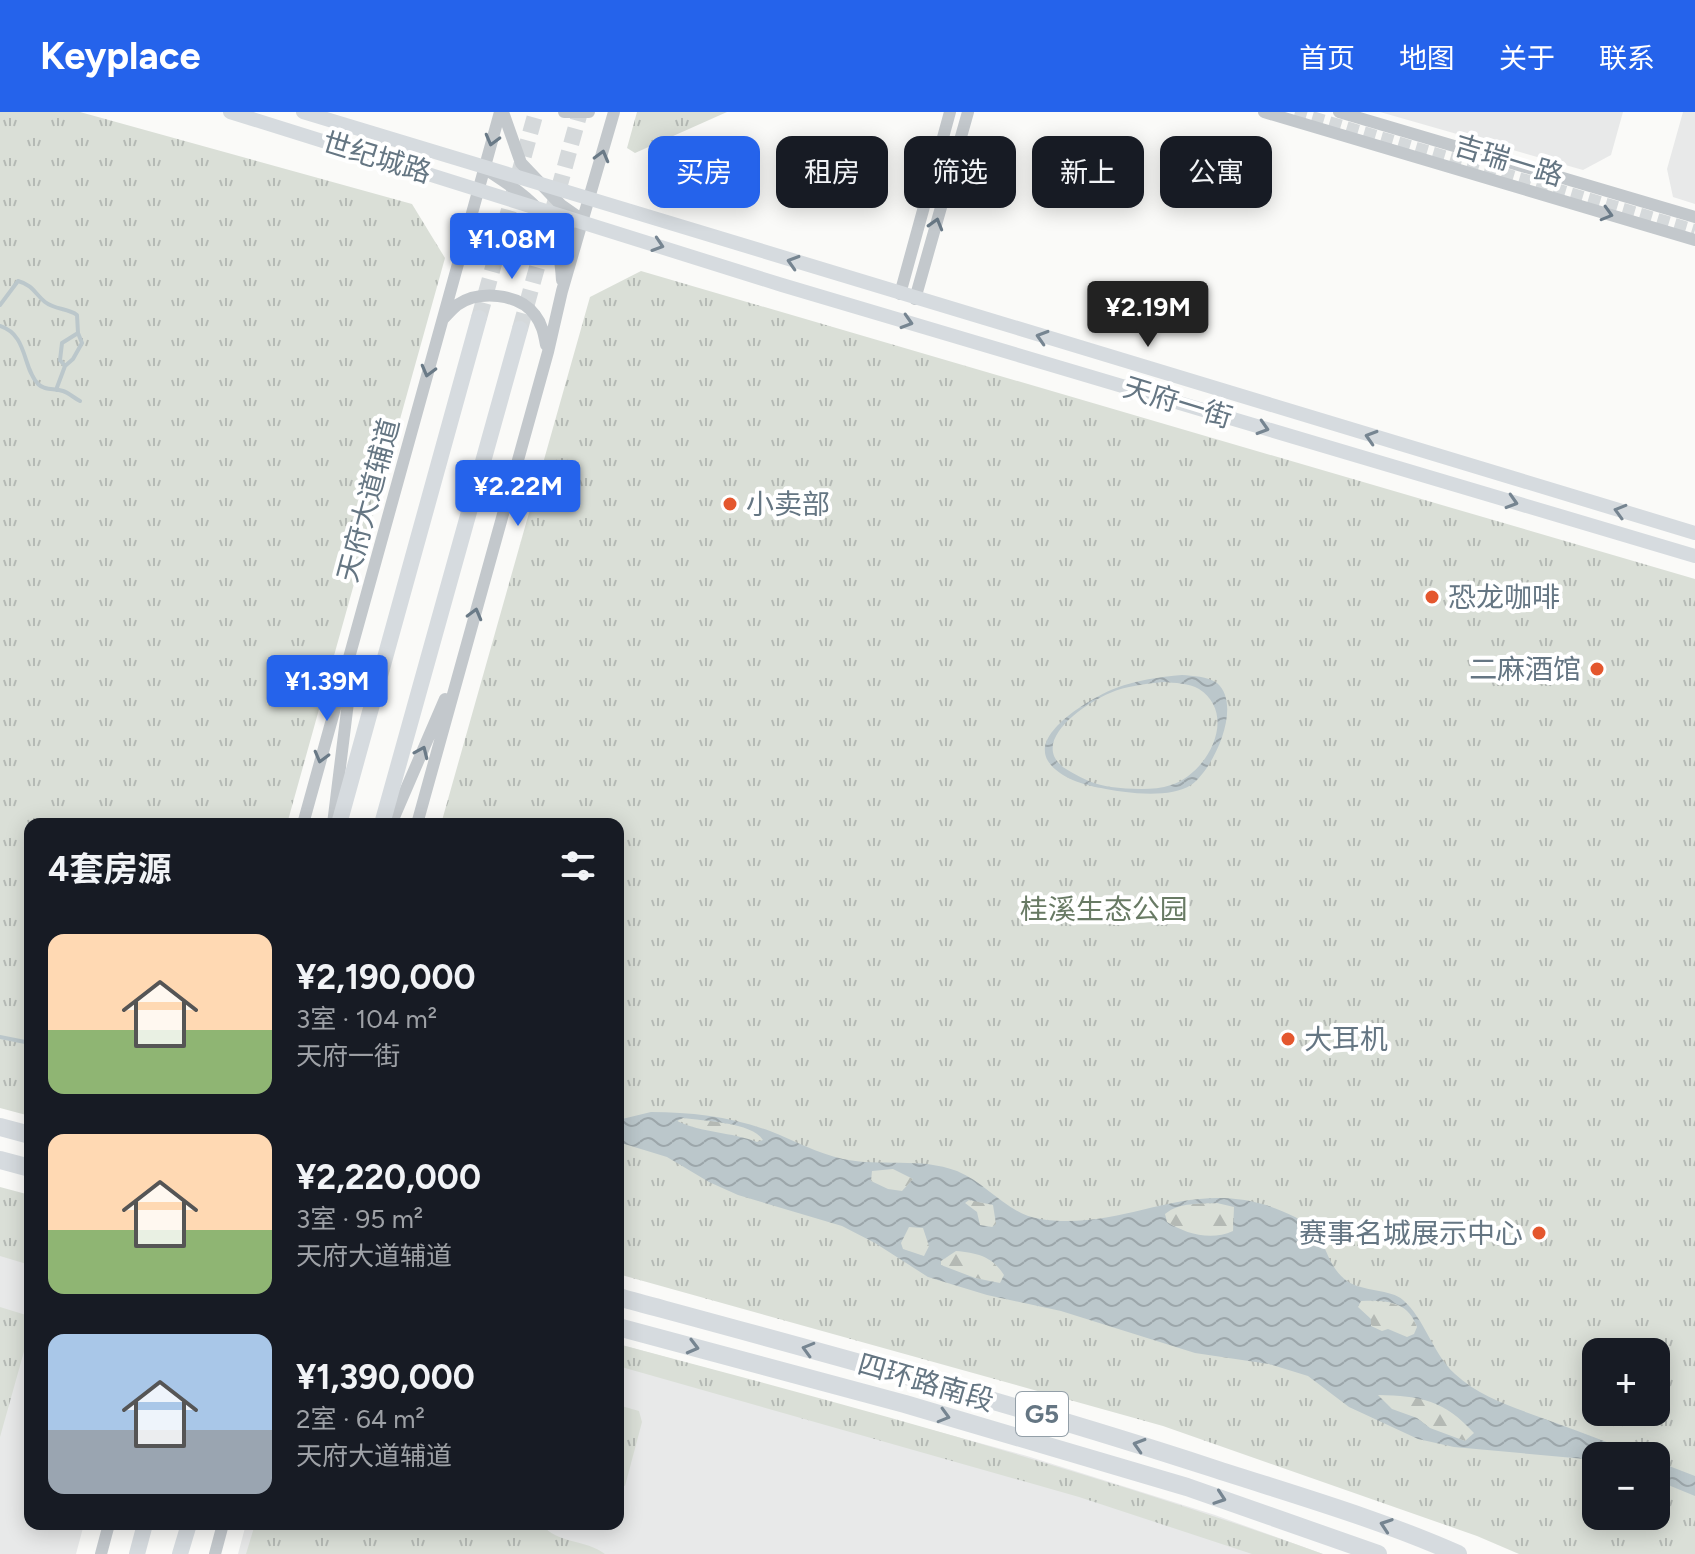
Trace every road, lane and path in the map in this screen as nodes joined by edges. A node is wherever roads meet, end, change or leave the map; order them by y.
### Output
1 (230, 112) edge
2 (303, 112) edge
3 (502, 112) edge
4 (564, 112) edge
5 (589, 112) edge
6 (614, 112) edge
7 (950, 112) edge
8 (968, 112) edge
9 (1264, 112) edge
10 (1339, 112) edge
11 (1305, 118) edge
12 (484, 168) junction
13 (541, 186) junction
14 (479, 188) junction
15 (590, 200) junction
16 (536, 206) junction
17 (1695, 217) edge
18 (584, 221) junction
19 (1695, 240) edge
20 (562, 291) junction
21 (900, 294) junction
22 (915, 299) junction
23 (479, 318) tunnel mouth
24 (442, 320) junction
25 (520, 329) tunnel mouth
26 (548, 352) junction
27 (1695, 533) edge
28 (1695, 556) edge
29 (357, 627) junction
30 (463, 658) junction
31 (305, 818) edge
32 (334, 818) edge
33 (341, 818) edge
34 (384, 818) edge
35 (394, 818) edge
36 (419, 818) edge
37 (0, 1127) edge
38 (24, 1133) edge
39 (0, 1161) edge
40 (24, 1167) edge
41 (624, 1299) edge
42 (624, 1329) edge
43 (107, 1530) edge
44 (143, 1530) edge
45 (187, 1530) edge
46 (221, 1530) edge
47 (101, 1554) edge
48 (137, 1554) edge
49 (180, 1554) edge
50 (215, 1554) edge
51 (1378, 1554) edge
52 (1458, 1554) edge

1 - 14 main road, 世纪城路
2 - 12 main road, 世纪城路
3 -> 12 street
3 - 13 street
4 - 5 street
15 -> 6 street
7 - 21 street
22 -> 8 street
9 - 11 street, 吉瑞一路
10 - 17 street, 吉瑞一路
11 -> 19 street, 吉瑞一路
12 - 13 main road, 天府一街
12 - 14 street, 天府大道辅道
12 - 16 street
13 - 15 main road, 天府一街
13 - 18 street
14 - 16 main road, 天府一街
14 - 24 street, 天府大道辅道
15 - 18 street
21 -> 15 main road, 天府一街
16 - 18 main road, 天府一街
16 - 20 street
18 - 20 street
18 -> 28 main road, 天府一街
20 - 26 street
21 - 22 main road, 天府一街
27 -> 22 main road, 天府一街
23 - 33 main road
24 - 26 street
24 -> 29 street, 天府大道辅道
25 - 34 main road
30 -> 26 street
29 -> 31 street, 天府大道辅道
29 - 32 street
35 -> 30 street
30 - 36 street
37 - 38 highway
39 - 40 highway
52 -> 41 highway, 四环路南段 / G5
42 -> 51 highway, 四环路南段 / G5
43 - 47 street
44 - 48 main road
45 - 49 main road
46 - 50 street

